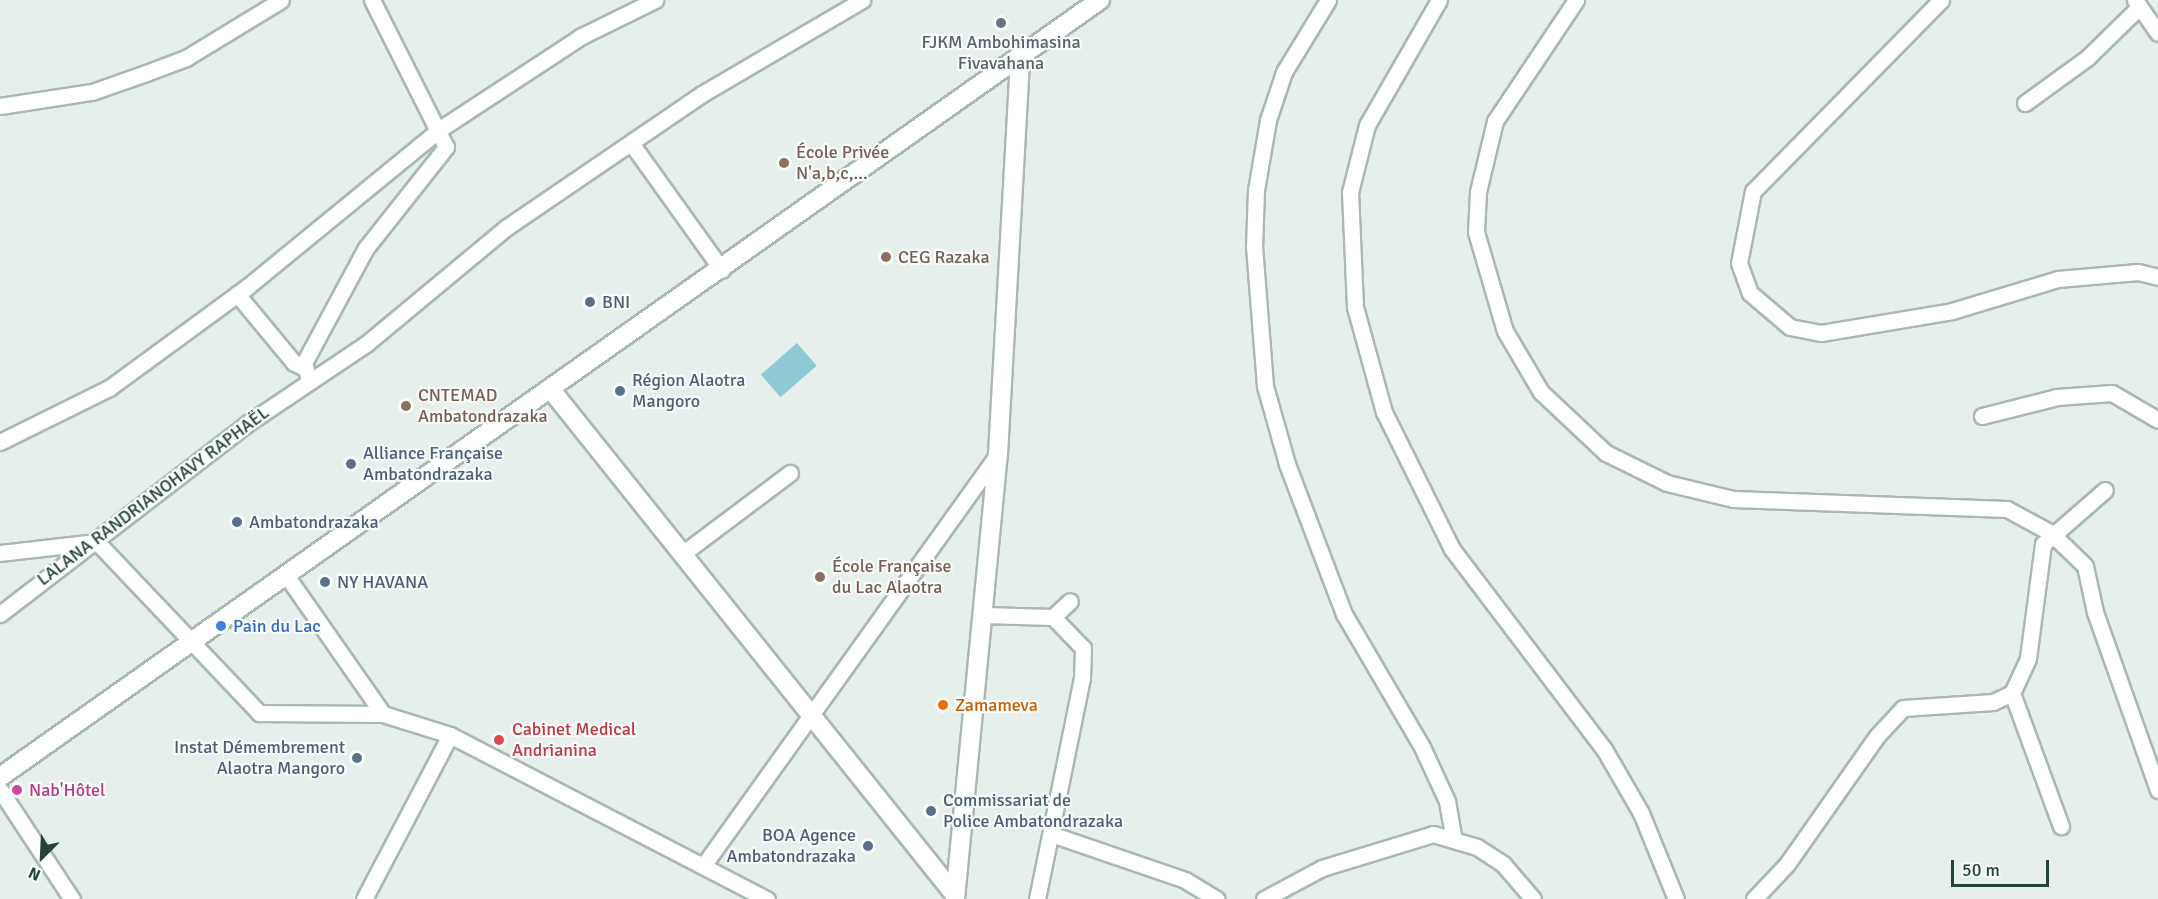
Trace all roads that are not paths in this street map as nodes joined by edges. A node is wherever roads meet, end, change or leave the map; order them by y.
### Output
1 (281, 0) edge
2 (372, 0) edge
3 (655, 0) edge
4 (862, 0) edge
5 (1100, 0) edge
6 (1329, 0) edge
7 (1439, 0) edge
8 (1576, 0) edge
9 (1941, 0) edge
10 (2136, 4) edge
11 (2158, 33) edge
12 (1020, 60) junction
13 (2025, 104) dead end
14 (0, 106) edge
15 (440, 129) junction
16 (631, 143) junction
17 (722, 270) junction
18 (2158, 277) edge
19 (237, 294) junction
20 (307, 374) junction
21 (552, 392) junction
22 (1982, 416) dead end
23 (2158, 420) edge
24 (0, 442) edge
25 (998, 454) junction
26 (790, 473) dead end
27 (2105, 490) dead end
28 (2051, 533) junction
29 (97, 542) junction
30 (0, 553) edge
31 (682, 554) junction
32 (286, 575) junction
33 (1070, 601) dead end
34 (0, 614) edge
35 (983, 615) junction
36 (1053, 617) junction
37 (192, 641) junction
38 (2012, 693) junction
39 (383, 714) junction
40 (808, 716) junction
41 (450, 735) junction
42 (0, 777) edge
43 (0, 790) edge
44 (2158, 790) edge
45 (2061, 826) dead end
46 (1052, 834) junction
47 (1453, 836) junction
48 (703, 866) junction
49 (955, 897) edge
50 (72, 899) edge
51 (364, 899) edge
52 (767, 899) edge
53 (1037, 899) edge
54 (1217, 899) edge
55 (1264, 899) edge
56 (1533, 899) edge
57 (1676, 899) edge
58 (1754, 899) edge

1 - 14 street
2 - 15 street
3 - 15 street
4 - 16 street, LALANA RANDRIANOHAVY RAPHAËL
5 - 12 street
6 - 47 street
7 - 57 street
8 - 28 street
9 - 18 street
10 - 11 street
10 - 13 street
12 - 17 street
12 - 25 street
15 - 19 street
15 - 20 street
16 - 17 street
16 - 20 street, LALANA RANDRIANOHAVY RAPHAËL
17 - 21 street
19 - 20 street
19 - 24 street
20 - 29 street, LALANA RANDRIANOHAVY RAPHAËL
21 - 31 street
21 - 32 street
22 - 23 street
25 - 35 street
25 - 40 street
26 - 31 street
27 - 28 street
28 - 38 street
28 - 44 street
29 - 30 street
29 - 34 street, LALANA RANDRIANOHAVY RAPHAËL
29 - 37 street
31 - 40 street
32 - 37 street
32 - 39 street
33 - 36 street
35 - 36 street
35 - 49 street
36 - 46 street
37 - 39 street
37 - 42 street
38 - 45 street
38 - 58 street
39 - 41 street
40 - 48 street
40 - 49 street
41 - 48 street
41 - 51 street
43 - 50 street
46 - 53 street
46 - 54 street
47 - 55 street
47 - 56 street
48 - 52 street

